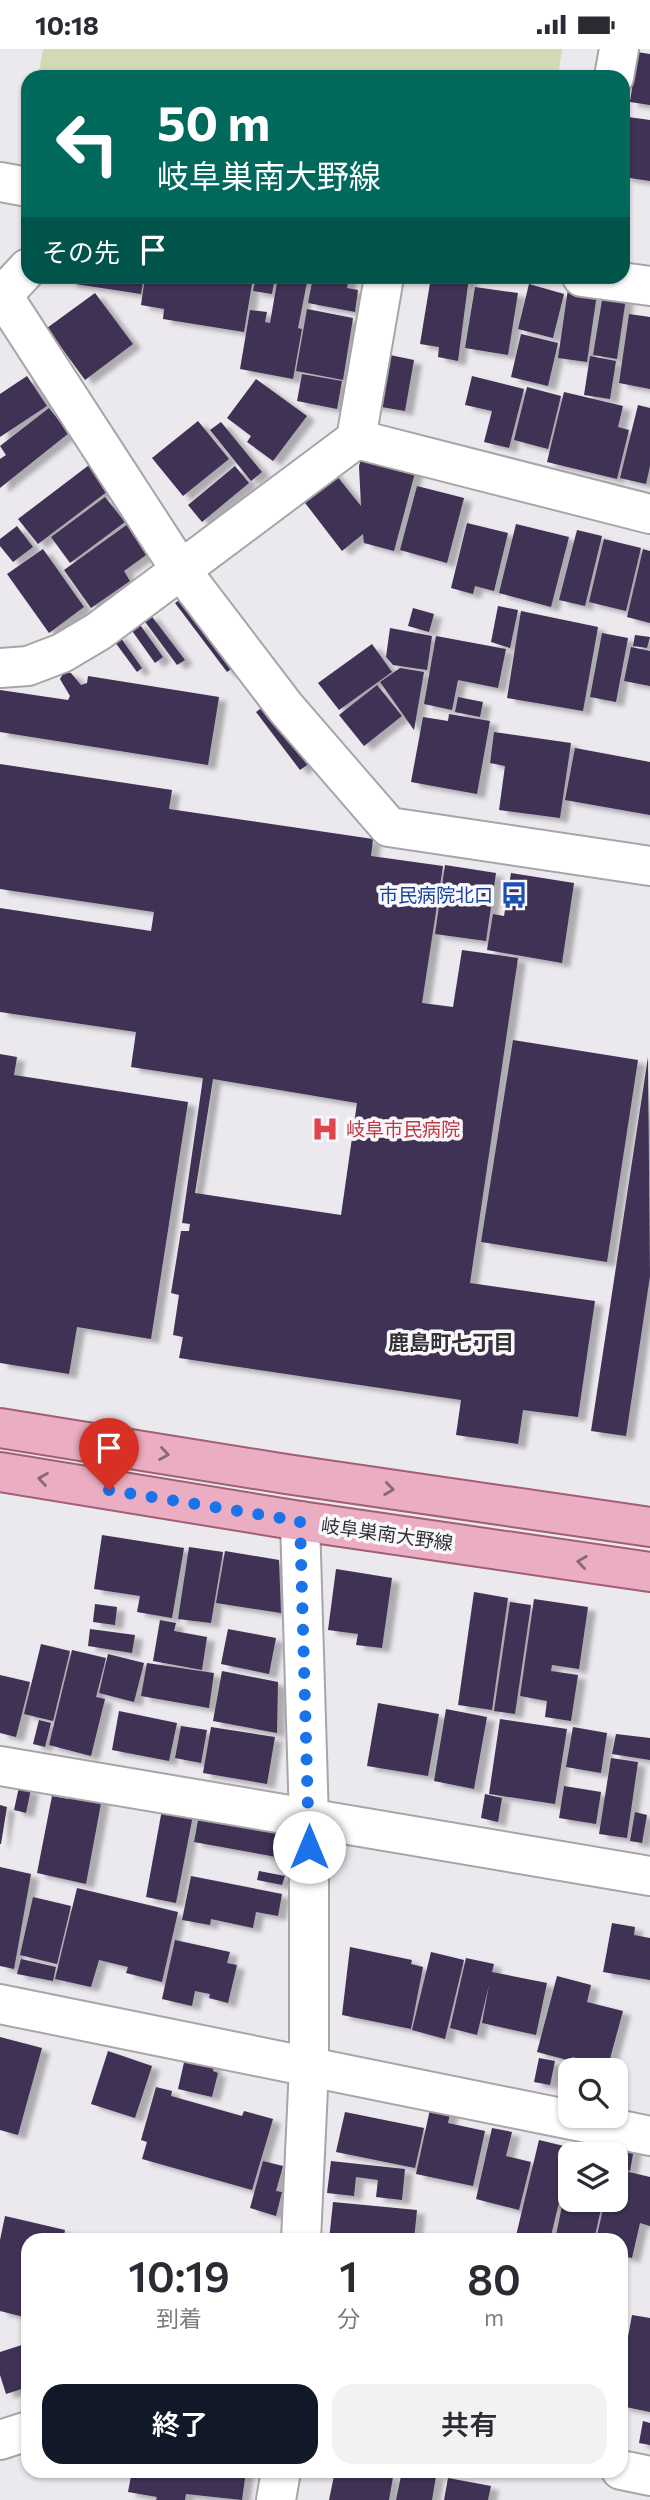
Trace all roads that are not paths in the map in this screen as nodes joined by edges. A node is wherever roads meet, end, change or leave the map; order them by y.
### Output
1 (619, 49) edge
2 (615, 70) edge
3 (0, 183) edge
4 (21, 186) edge
5 (21, 276) edge
6 (630, 283) edge
7 (383, 284) edge
8 (650, 286) edge
9 (2, 297) edge
10 (356, 439) junction
11 (650, 514) edge
12 (180, 569) junction
13 (0, 668) edge
14 (650, 866) edge
15 (0, 1428) edge
16 (0, 1472) edge
17 (300, 1521) junction
18 (650, 1527) edge
19 (650, 1572) edge
20 (0, 1766) edge
21 (309, 1820) junction
22 (650, 1876) edge
23 (0, 2004) edge
24 (309, 2066) junction
25 (650, 2136) edge
26 (301, 2233) edge
27 (21, 2433) edge
28 (0, 2440) edge
29 (628, 2471) edge
30 (650, 2476) edge
31 (280, 2478) edge
32 (276, 2500) edge

1 - 2 street
3 - 4 street
5 - 9 street
6 - 8 street
7 - 10 street
9 - 12 street
10 - 11 street
10 - 12 street
12 - 13 street
12 - 14 street
15 -> 18 main road
17 -> 16 main road, 岐阜巣南大野線
19 -> 17 main road, 岐阜巣南大野線
17 - 21 street
20 - 21 street
21 - 22 street
21 - 24 street
23 - 24 street
24 - 25 street
24 - 26 street
27 - 28 street
29 - 30 street
31 - 32 street

